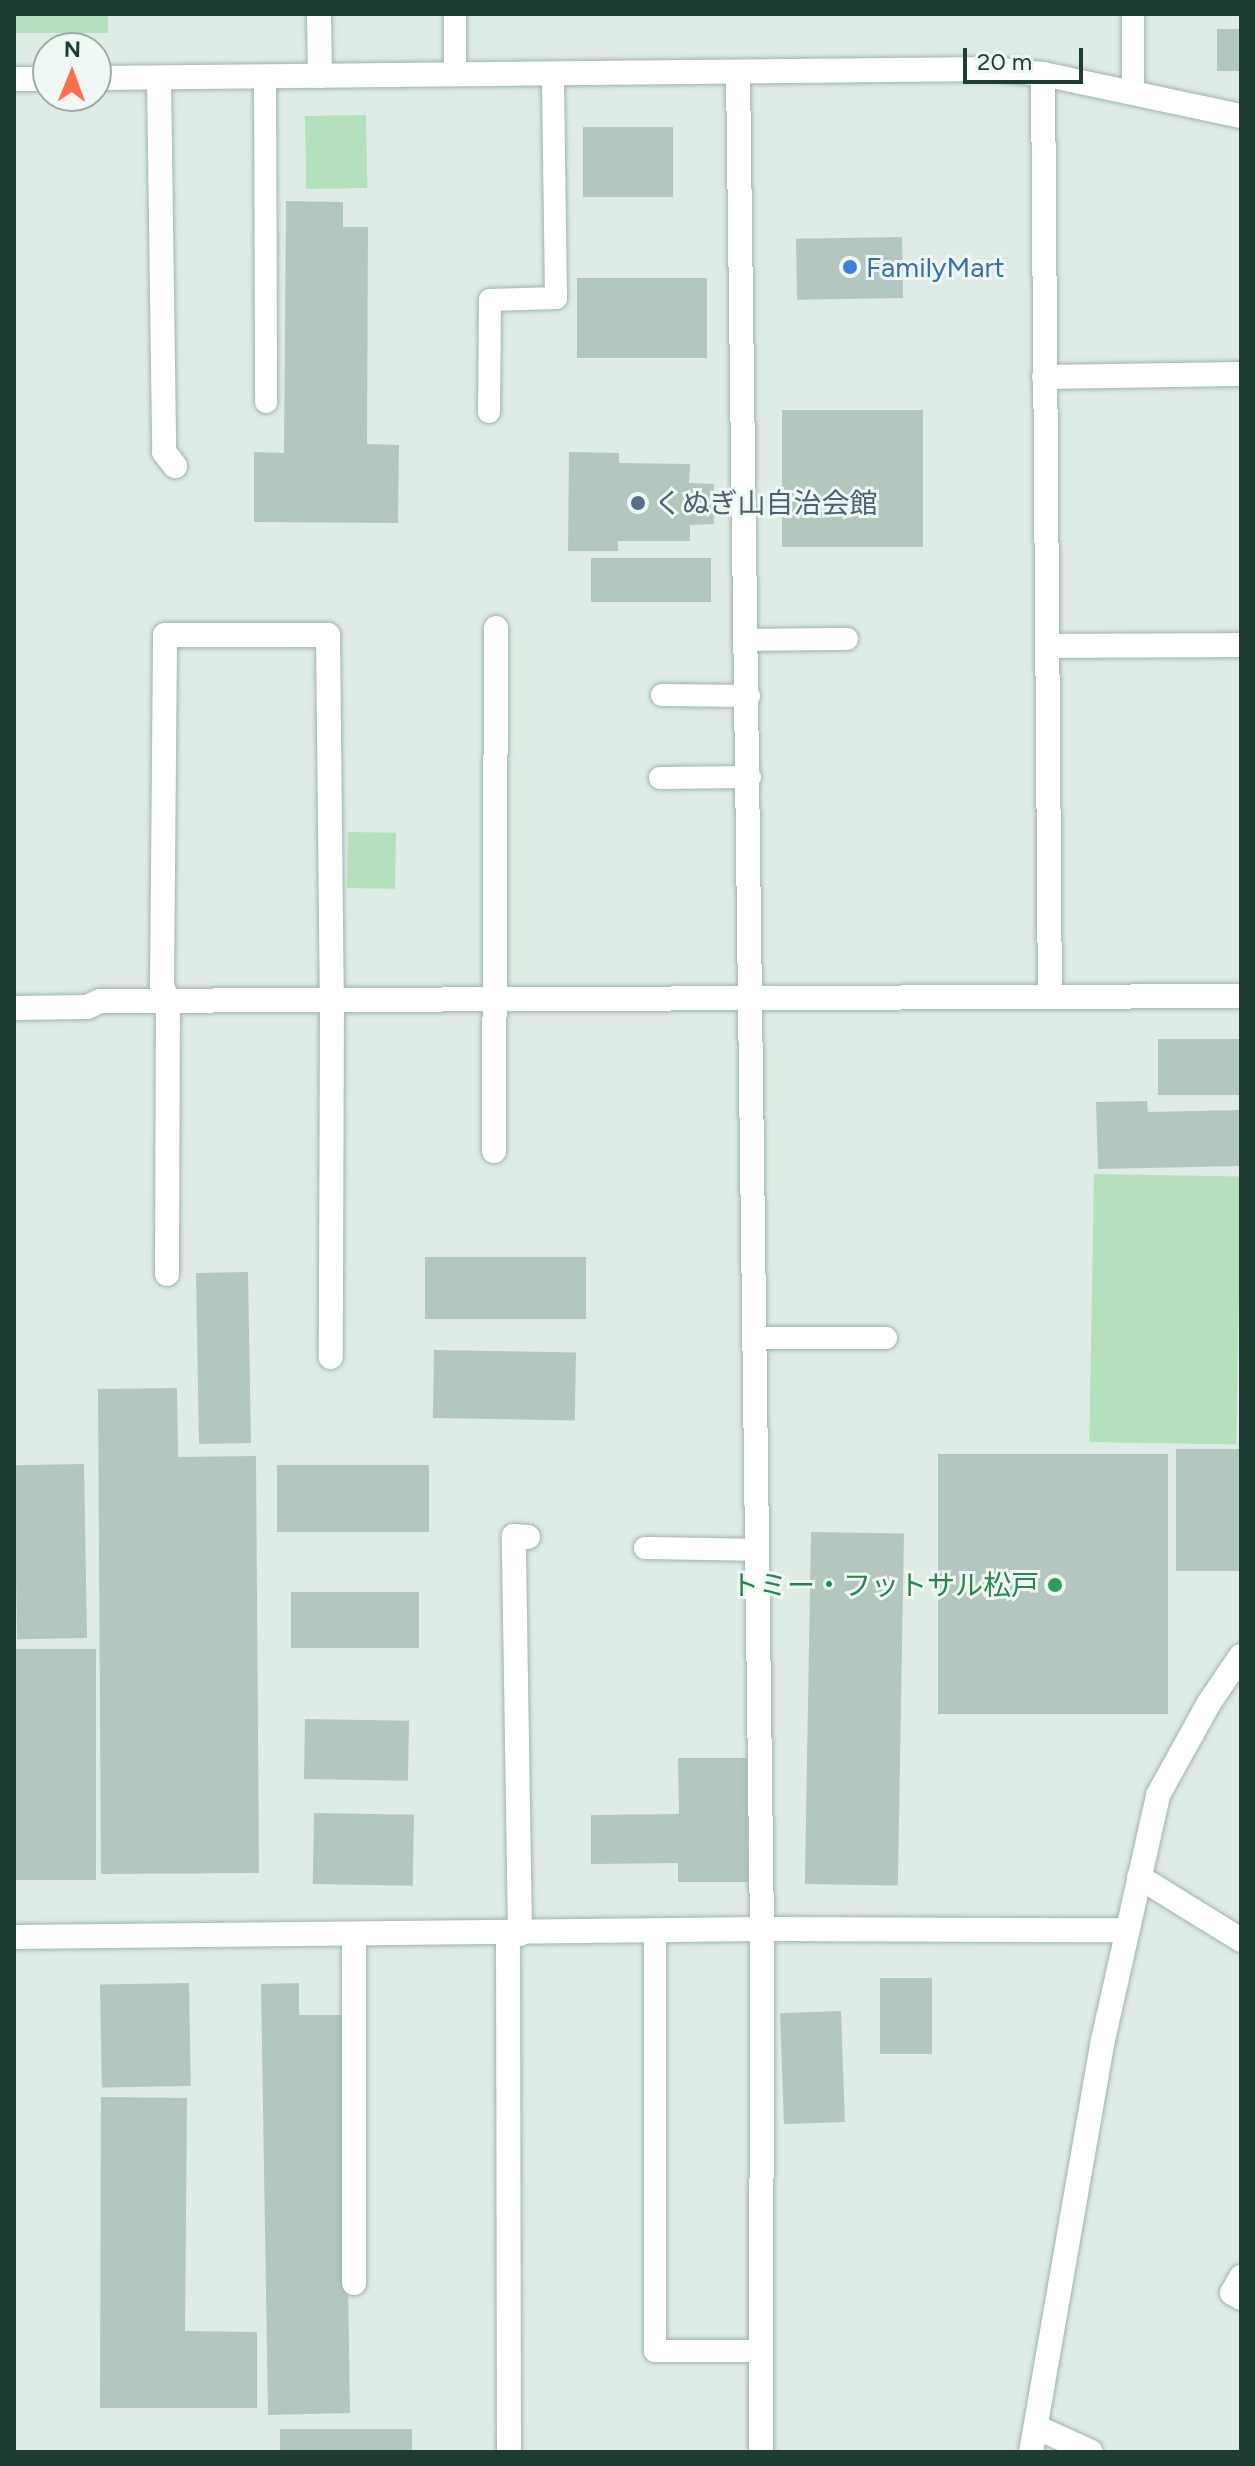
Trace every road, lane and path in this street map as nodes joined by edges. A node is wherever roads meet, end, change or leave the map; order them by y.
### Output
1 (319, 14) edge
2 (455, 14) edge
3 (1133, 14) edge
4 (738, 72) junction
5 (553, 74) junction
6 (1043, 74) junction
7 (455, 75) junction
8 (265, 76) junction
9 (320, 76) junction
10 (112, 78) edge
11 (159, 78) junction
12 (1133, 92) junction
13 (1241, 116) edge
14 (1241, 374) edge
15 (1044, 377) junction
16 (266, 402) dead end
17 (489, 412) dead end
18 (175, 466) dead end
19 (496, 628) dead end
20 (847, 639) dead end
21 (748, 640) junction
22 (1241, 645) edge
23 (1047, 646) junction
24 (662, 695) dead end
25 (749, 696) junction
26 (750, 777) junction
27 (660, 778) dead end
28 (1050, 996) junction
29 (1241, 996) edge
30 (332, 1000) junction
31 (753, 1000) junction
32 (168, 1001) junction
33 (496, 1002) junction
34 (14, 1008) edge
35 (494, 1151) dead end
36 (167, 1274) dead end
37 (753, 1338) junction
38 (886, 1338) dead end
39 (331, 1357) dead end
40 (528, 1537) dead end
41 (645, 1548) dead end
42 (755, 1550) junction
43 (1241, 1656) edge
44 (1139, 1877) junction
45 (762, 1929) junction
46 (1126, 1930) junction
47 (655, 1932) junction
48 (514, 1933) junction
49 (354, 1935) junction
50 (14, 1937) edge
51 (1241, 1940) edge
52 (1241, 2277) edge
53 (354, 2283) dead end
54 (1241, 2298) edge
55 (759, 2351) junction
56 (1036, 2427) junction
57 (509, 2452) edge
58 (761, 2452) edge
59 (1031, 2452) edge
60 (1091, 2452) edge

1 - 9 street
2 - 7 lane
3 - 12 lane
4 - 5 street
4 - 6 street
4 - 21 street
5 - 7 street
5 - 17 lane
6 - 12 street
6 - 15 street
7 - 9 street
8 - 9 street
8 - 11 street
8 - 16 lane
10 - 11 street
11 - 18 street
12 - 13 street
14 - 15 street
15 - 23 street
19 - 33 street
20 - 21 lane
21 - 25 street
22 - 23 street
23 - 28 street
24 - 25 lane
25 - 26 street
26 - 27 lane
26 - 31 street
28 - 29 street
28 - 31 street
30 - 32 street
30 - 32 street
30 - 33 street
30 - 39 street
31 - 33 street
31 - 37 street
32 - 34 street
32 - 36 street
33 - 35 street
37 - 38 lane
37 - 42 street
40 - 48 street
41 - 42 lane
42 - 45 street
43 - 44 street
44 - 46 street
44 - 51 street
45 - 46 street
45 - 47 street
45 - 55 street
46 - 56 street
47 - 48 street
47 - 55 lane
48 - 49 street
48 - 57 street
49 - 50 street
49 - 53 street
52 - 54 street
55 - 58 street
56 - 59 street
56 - 60 street

